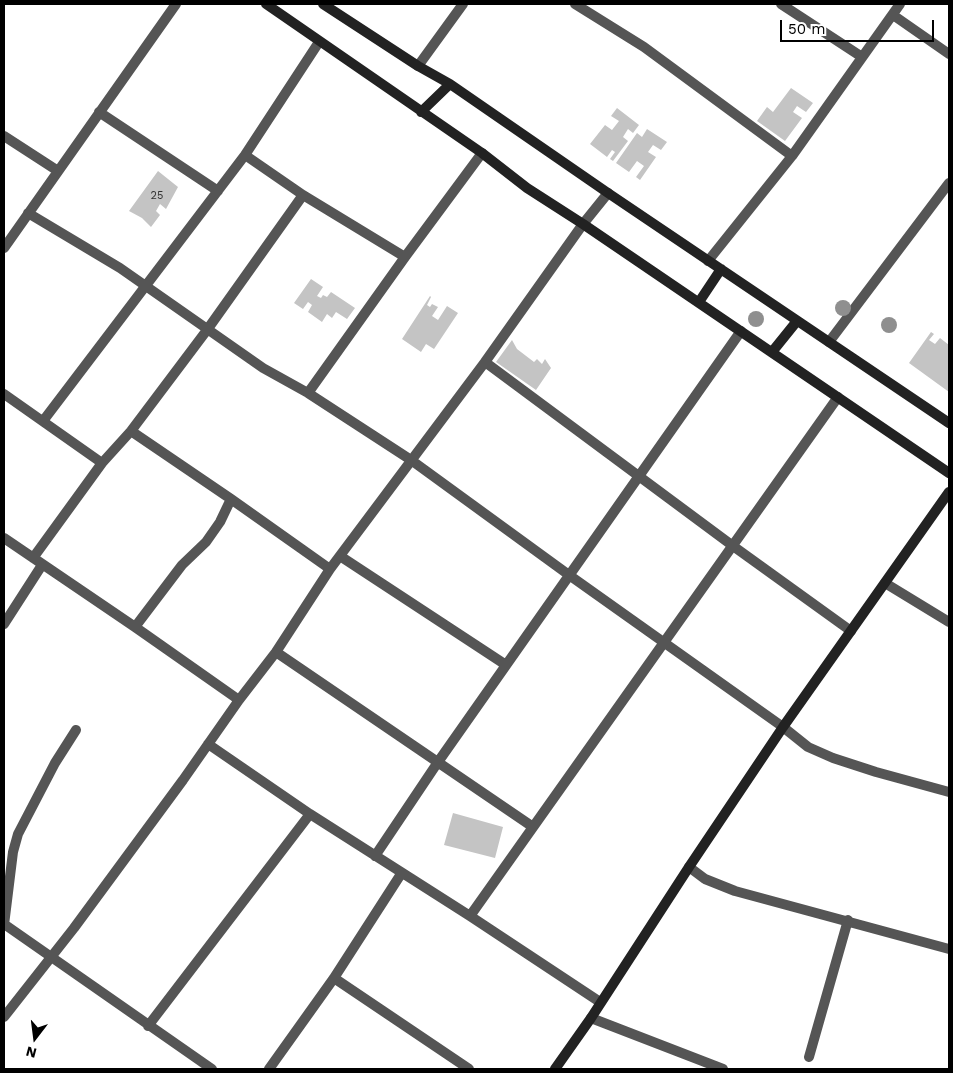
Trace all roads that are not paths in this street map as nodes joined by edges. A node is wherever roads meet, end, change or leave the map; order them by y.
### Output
1 (176, 4) edge
2 (266, 4) edge
3 (323, 4) edge
4 (462, 4) edge
5 (575, 4) edge
6 (781, 4) edge
7 (900, 4) edge
8 (893, 15) junction
9 (320, 42) junction
10 (949, 54) edge
11 (862, 57) junction
12 (418, 66) junction
13 (450, 84) junction
14 (99, 112) junction
15 (421, 112) junction
16 (4, 136) edge
17 (482, 153) junction
18 (246, 155) junction
19 (792, 156) junction
20 (58, 170) junction
21 (949, 183) edge
22 (218, 191) junction
23 (608, 193) junction
24 (303, 195) junction
25 (28, 213) junction
26 (583, 224) junction
27 (4, 248) edge
28 (405, 257) junction
29 (708, 260) junction
30 (721, 269) junction
31 (145, 286) junction
32 (699, 302) junction
33 (797, 321) junction
34 (208, 330) junction
35 (741, 331) junction
36 (829, 342) junction
37 (772, 352) junction
38 (486, 362) junction
39 (308, 392) junction
40 (4, 394) edge
41 (838, 398) junction
42 (43, 421) junction
43 (949, 423) edge
44 (131, 431) junction
45 (411, 460) junction
46 (102, 463) junction
47 (949, 473) edge
48 (639, 477) junction
49 (949, 492) edge
50 (231, 499) junction
51 (4, 538) edge
52 (732, 546) junction
53 (340, 556) junction
54 (33, 558) junction
55 (42, 565) junction
56 (330, 569) junction
57 (569, 576) junction
58 (885, 583) junction
59 (949, 622) edge
60 (4, 624) edge
61 (135, 626) junction
62 (851, 630) junction
63 (664, 643) junction
64 (276, 652) junction
65 (506, 665) junction
66 (239, 700) junction
67 (783, 727) junction
68 (76, 730) dead end
69 (208, 744) junction
70 (438, 762) junction
71 (949, 792) edge
72 (310, 814) junction
73 (533, 827) junction
74 (375, 856) junction
75 (689, 867) junction
76 (402, 874) junction
77 (470, 916) junction
78 (848, 920) junction
79 (4, 925) edge
80 (949, 948) edge
81 (50, 958) junction
82 (334, 978) junction
83 (600, 1002) junction
84 (4, 1017) edge
85 (591, 1018) junction
86 (148, 1026) junction
87 (809, 1057) dead end
88 (212, 1069) edge
89 (269, 1069) edge
90 (469, 1069) edge
91 (555, 1069) edge
92 (723, 1069) edge

1 - 14 street
2 - 9 street
3 - 12 street
4 - 12 street
5 - 19 street
6 - 11 street
7 - 8 street
8 - 10 street
8 - 11 street
9 - 15 street
9 - 18 street
11 - 19 street
12 - 13 street
13 - 15 street
13 - 23 street
14 - 20 street
14 - 22 street
15 - 17 street
16 - 20 street
17 - 26 street
17 - 28 street
18 - 22 street
18 - 24 street
19 - 29 street
20 - 25 street
21 - 36 street
22 - 31 street
23 - 26 street
23 - 29 street
24 - 28 street
24 - 34 street
25 - 27 street
25 - 31 street
26 - 32 street
26 - 38 street
28 - 39 street
29 - 30 street
30 - 32 street
30 - 33 street
31 - 34 street
31 - 42 street
32 - 35 street
33 - 36 street
33 - 37 street
34 - 39 street
34 - 44 street
35 - 37 street
35 - 48 street
36 - 43 street
37 - 41 street
38 - 45 street
38 - 48 street
39 - 45 street
40 - 42 street
41 - 47 street
41 - 52 street
42 - 46 street
44 - 46 street
44 - 50 street
45 - 53 street
45 - 57 street
46 - 54 street
48 - 52 street
48 - 57 street
49 - 58 street
50 - 56 street
50 - 61 street
51 - 54 street
52 - 62 street
52 - 63 street
53 - 56 street
53 - 65 street
54 - 55 street
55 - 60 street
55 - 61 street
56 - 64 street
57 - 63 street
57 - 65 street
58 - 59 street
58 - 62 street
61 - 66 street
62 - 67 street
63 - 67 street
63 - 73 street
64 - 66 street
64 - 70 street
65 - 70 street
66 - 69 street
67 - 71 street
67 - 75 street
68 - 79 street
69 - 72 street
69 - 81 street
70 - 73 street
70 - 74 street
72 - 74 street
72 - 86 street
73 - 77 street
74 - 76 street
75 - 78 street
75 - 83 street
76 - 77 street
76 - 82 street
77 - 83 street
78 - 80 street
78 - 87 street
79 - 81 street
81 - 84 street
81 - 86 street
82 - 89 street
82 - 90 street
83 - 85 street
85 - 91 street
85 - 92 street
86 - 88 street

